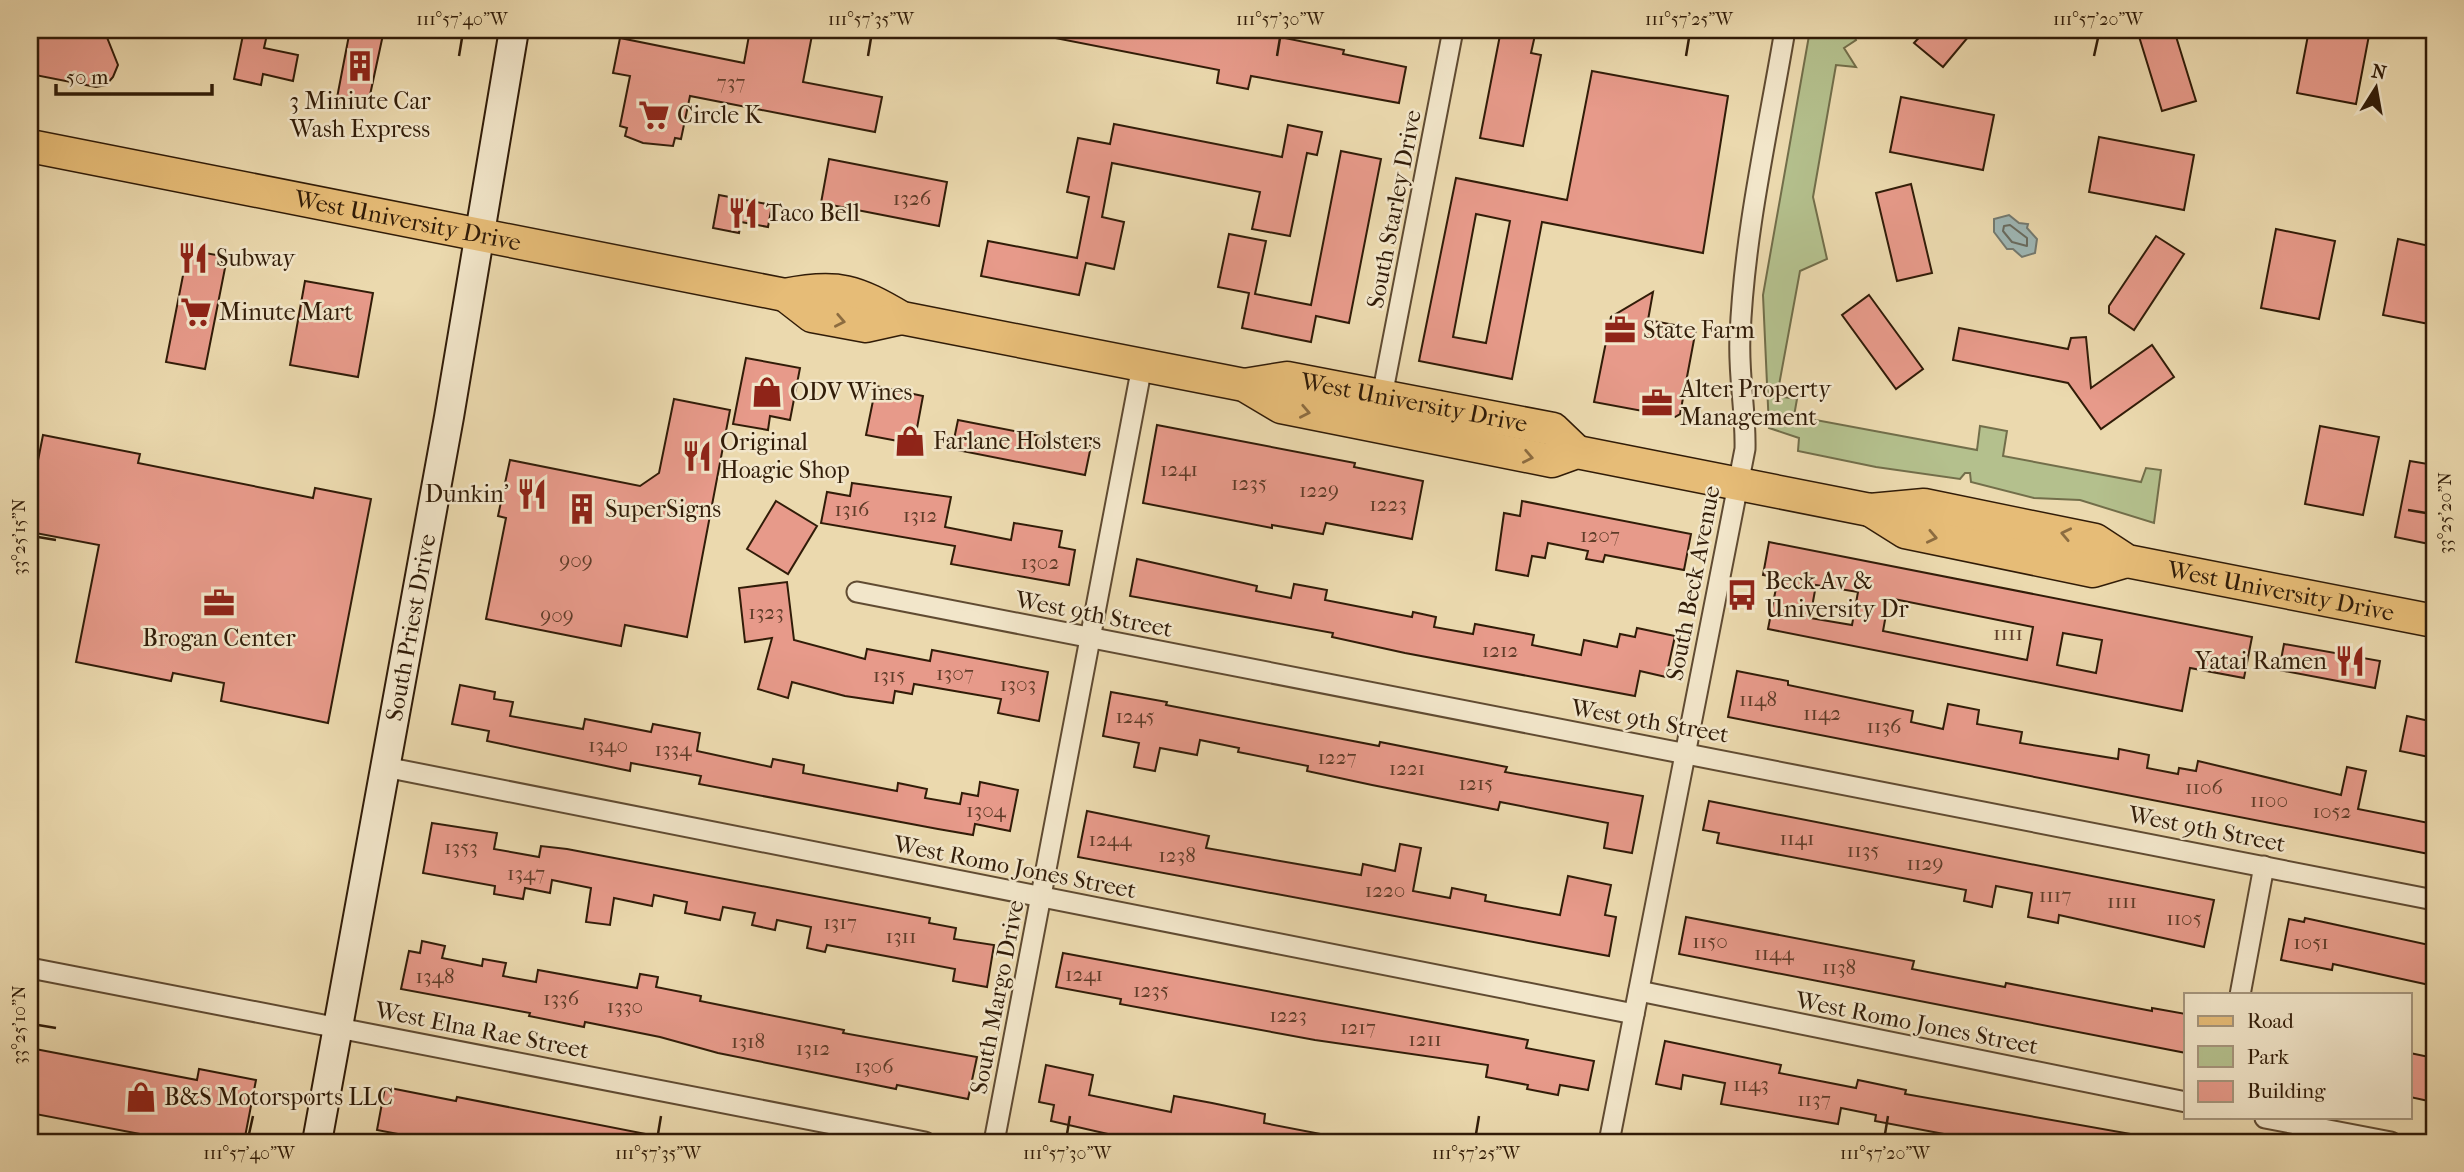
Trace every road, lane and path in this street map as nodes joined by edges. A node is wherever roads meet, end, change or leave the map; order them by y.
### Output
1 (514, 30) edge
2 (1452, 30) edge
3 (1785, 30) edge
4 (30, 146) edge
5 (481, 233) junction
6 (1142, 366) junction
7 (1244, 385) junction
8 (1382, 396) junction
9 (1577, 452) junction
10 (1738, 484) junction
11 (857, 592) dead end
12 (2434, 621) edge
13 (1090, 638) junction
14 (1685, 754) junction
15 (386, 767) junction
16 (2264, 866) junction
17 (1041, 897) junction
18 (2434, 900) edge
19 (30, 968) edge
20 (1639, 991) junction
21 (2240, 993) edge
22 (1634, 1014) junction
23 (338, 1027) junction
24 (2184, 1102) edge
25 (2276, 1120) edge
26 (317, 1142) edge
27 (925, 1142) edge
28 (994, 1142) edge
29 (1609, 1142) edge
30 (2391, 1142) edge

1 - 5 main road, South Priest Drive
2 - 8 street, South Starley Drive
3 - 10 street, South Beck Avenue
4 - 5 main road, West University Drive
5 - 6 main road, West University Drive
5 - 15 main road, South Priest Drive
6 - 7 main road, West University Drive
6 - 13 street, South Margo Drive
7 - 8 main road, West University Drive
7 -> 9 main road, West University Drive
8 - 9 main road, West University Drive
9 - 10 main road, West University Drive
10 - 12 main road, West University Drive
10 - 14 street, South Beck Avenue
11 - 13 street, West 9th Street
13 - 14 street, West 9th Street
13 - 17 street, South Margo Drive
14 - 16 street, West 9th Street
14 - 20 street, South Beck Avenue
15 - 17 street, West Romo Jones Street
15 - 23 main road, South Priest Drive
16 - 18 street, West 9th Street
16 - 21 street
17 - 22 street, West Romo Jones Street
17 - 28 street, South Margo Drive
19 - 23 street, West Elna Rae Street
20 - 22 street, South Beck Avenue
20 - 24 street, West Romo Jones Street
22 - 29 street, South Beck Avenue
23 - 26 main road, South Priest Drive
23 - 27 street, West Elna Rae Street
25 - 30 street

